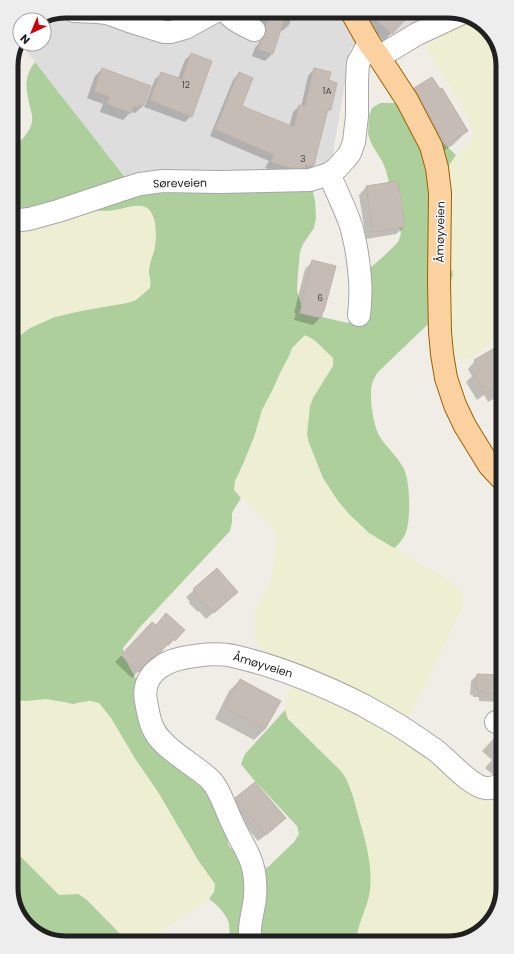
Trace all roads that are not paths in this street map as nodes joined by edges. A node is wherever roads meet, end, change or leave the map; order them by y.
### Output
1 (121, 18) edge
2 (203, 18) edge
3 (233, 18) edge
4 (354, 18) edge
5 (451, 18) edge
6 (254, 30) dead end
7 (374, 50) junction
8 (329, 174) junction
9 (18, 220) edge
10 (359, 315) dead end
11 (496, 467) edge
12 (496, 786) edge
13 (250, 935) dead end

1 - 2 street
3 - 6 street
4 - 7 main road, Åmøyveien
5 - 7 street
7 - 8 street, Søreveien
7 - 11 main road, Åmøyveien
8 - 9 street, Søreveien
8 - 10 street
12 - 13 street, Åmøyveien

